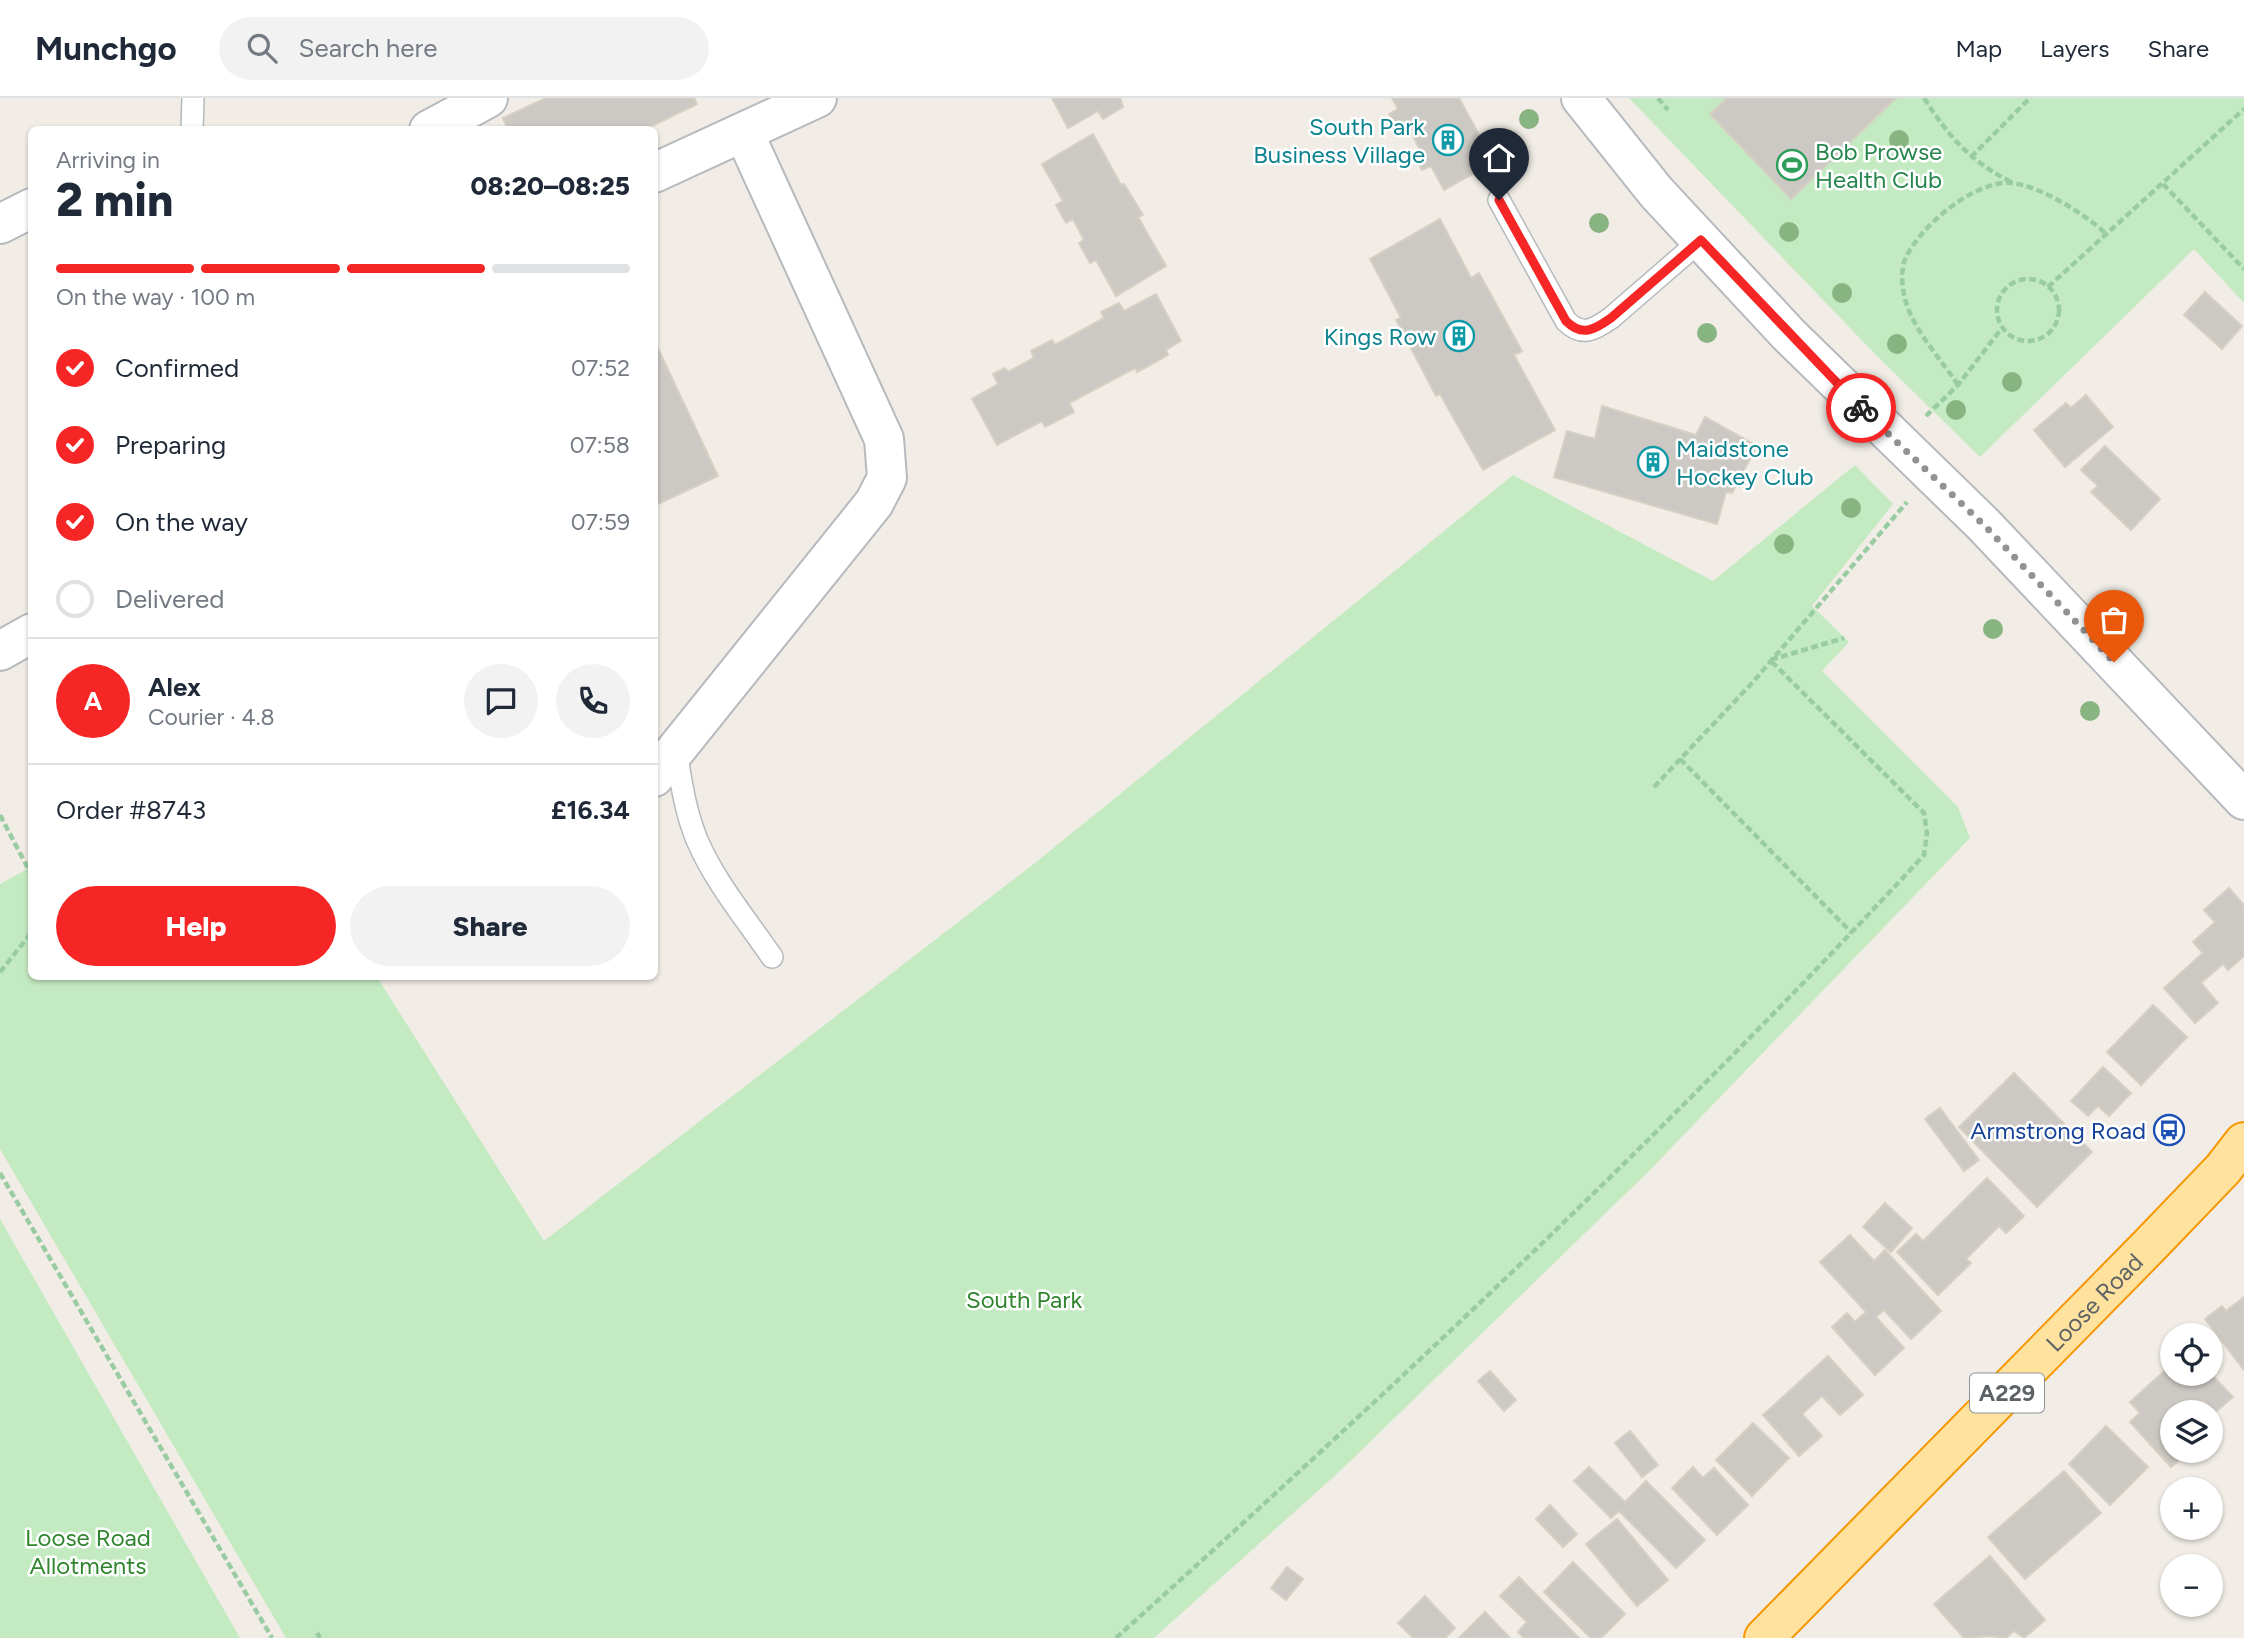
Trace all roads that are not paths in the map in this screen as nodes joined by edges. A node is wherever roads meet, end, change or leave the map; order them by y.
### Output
1 (193, 98) edge
2 (488, 98) edge
3 (817, 98) edge
4 (1581, 98) edge
5 (192, 126) edge
6 (436, 126) edge
7 (744, 132) junction
8 (658, 171) edge
9 (1499, 200) dead end
10 (28, 210) edge
11 (0, 224) edge
12 (1701, 240) junction
13 (28, 635) edge
14 (0, 651) edge
15 (665, 764) edge
16 (2244, 800) edge
17 (772, 957) dead end
18 (2244, 1142) edge
19 (1764, 1638) edge

1 - 5 lane
2 - 6 street
3 - 7 street
4 - 12 street
7 - 8 street
7 - 15 street
9 - 12 lane
10 - 11 street
12 - 16 street
13 - 14 street
15 - 17 lane
18 - 19 highway, Loose Road / A229

